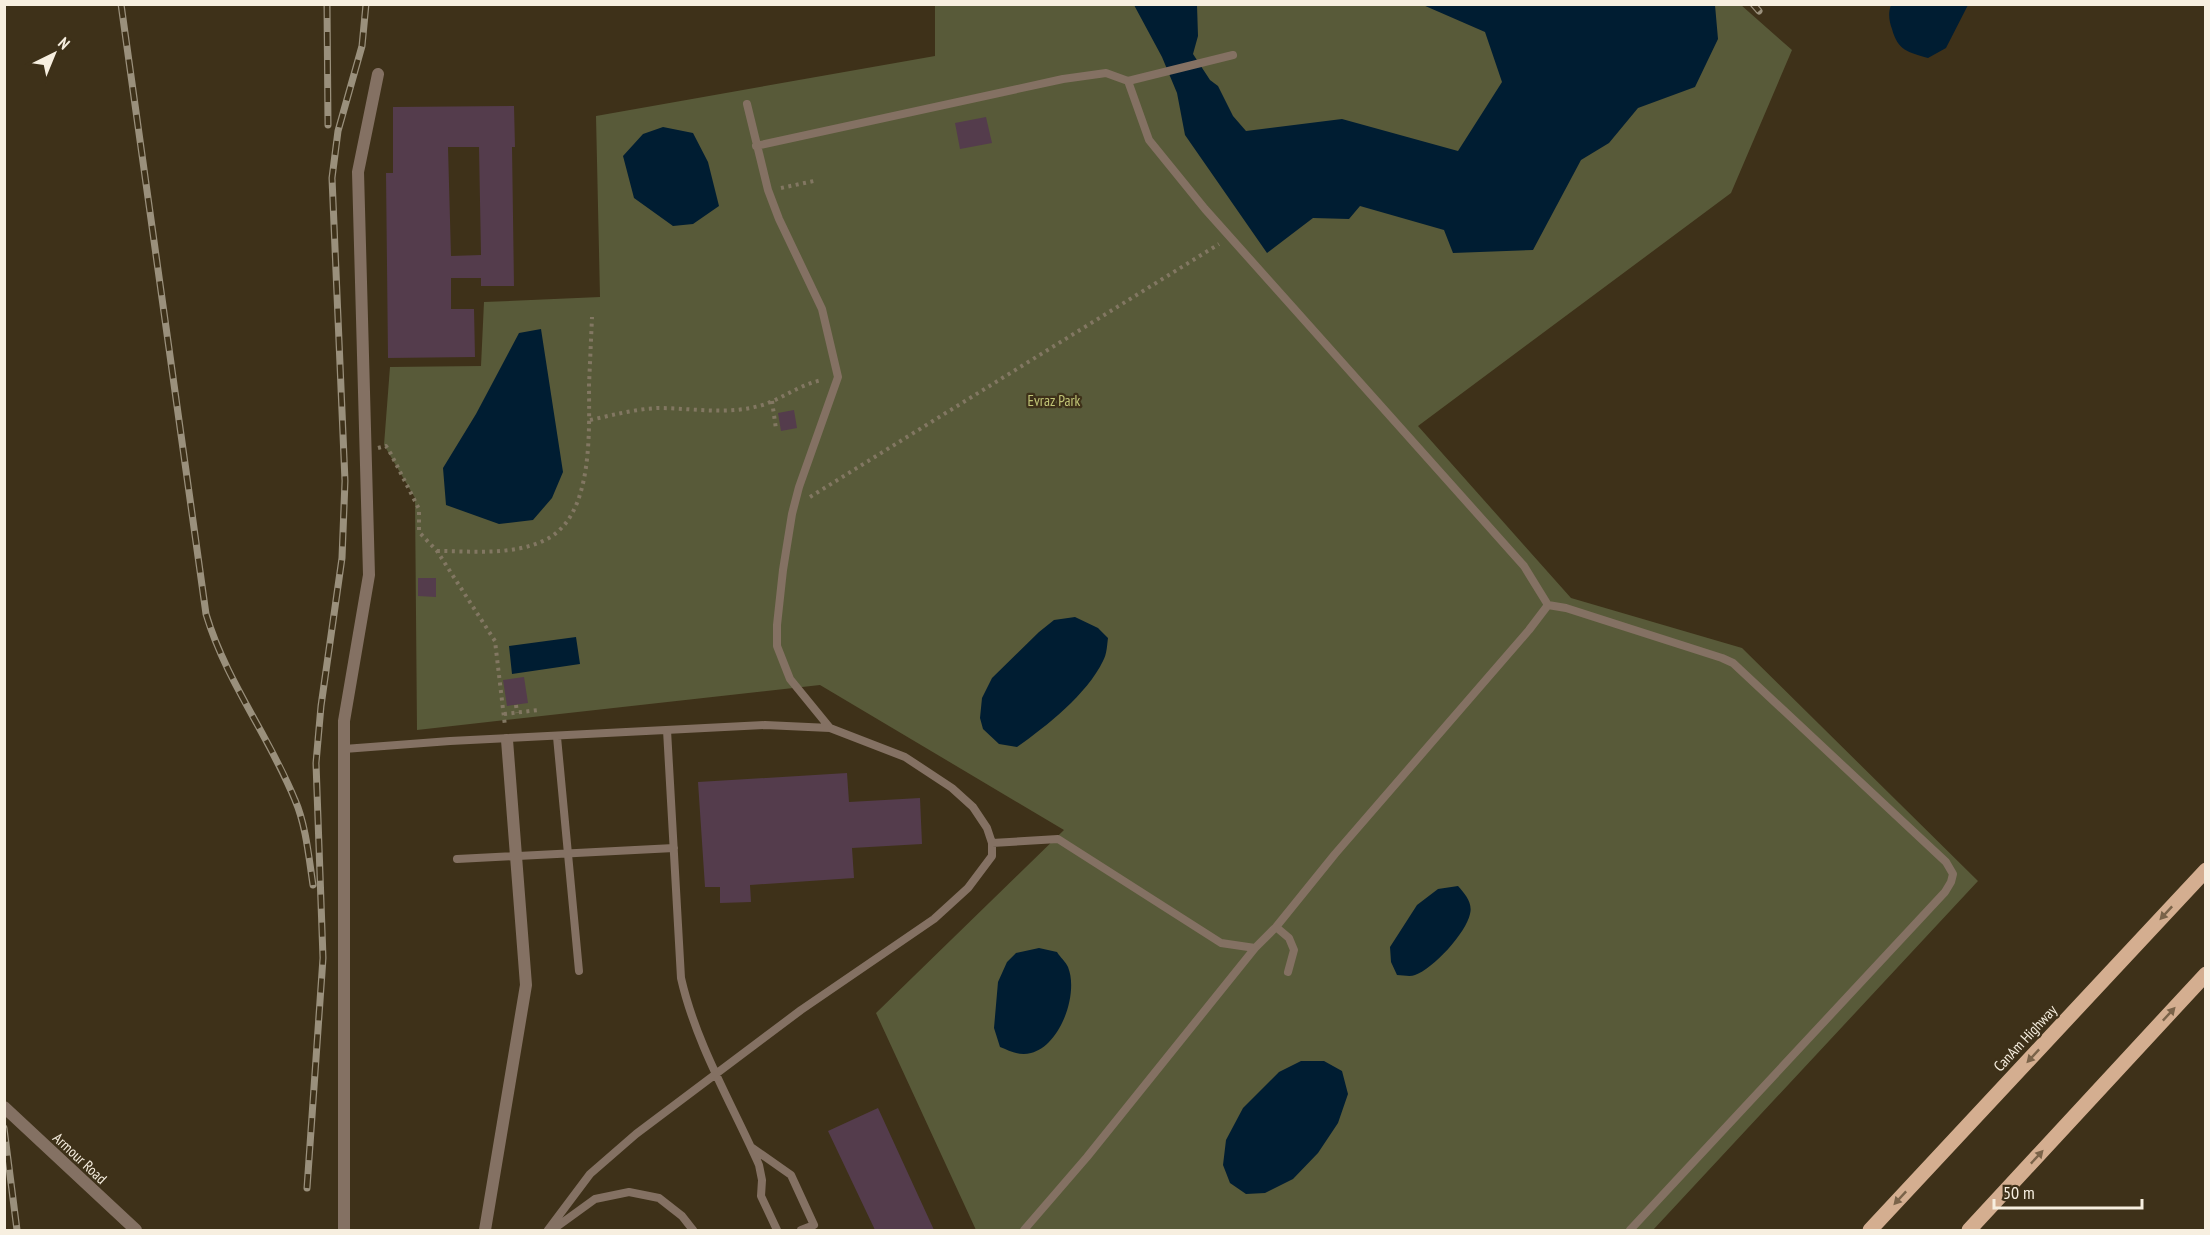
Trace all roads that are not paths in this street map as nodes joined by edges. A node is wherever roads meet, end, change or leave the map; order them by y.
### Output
1 (1229, 57) dead end
2 (378, 74) dead end
3 (1128, 81) junction
4 (747, 104) dead end
5 (756, 146) junction
6 (1548, 605) junction
7 (830, 728) junction
8 (667, 730) junction
9 (557, 736) junction
10 (507, 740) junction
11 (344, 749) junction
12 (992, 843) junction
13 (674, 848) junction
14 (568, 854) junction
15 (516, 856) junction
16 (457, 859) dead end
17 (2205, 870) edge
18 (1276, 927) junction
19 (1255, 948) junction
20 (579, 971) dead end
21 (1288, 972) dead end
22 (2205, 974) edge
23 (715, 1074) junction
24 (4, 1107) edge
25 (751, 1147) junction
26 (136, 1230) edge
27 (344, 1230) edge
28 (485, 1230) edge
29 (548, 1230) edge
30 (552, 1230) edge
31 (693, 1230) edge
32 (777, 1230) edge
33 (801, 1230) edge
34 (1024, 1230) edge
35 (1630, 1230) edge
36 (1870, 1230) edge
37 (1969, 1230) edge

1 - 3 lane
2 - 11 street
3 - 5 lane
3 - 6 lane
4 - 5 lane
5 - 7 lane
6 - 18 lane
6 - 35 lane
7 - 8 lane
7 - 12 lane
8 - 9 lane
8 - 13 lane
9 - 10 lane
9 - 14 lane
10 - 11 lane
10 - 15 street
11 - 27 street
12 - 19 lane
12 - 23 lane
13 - 14 lane
13 - 23 lane
14 - 15 lane
14 - 20 lane
15 - 16 lane
15 - 28 street
17 -> 36 main road, CanAm Highway
18 - 19 lane
18 - 21 lane
19 - 34 lane
37 -> 22 main road
23 - 25 lane
23 - 29 lane
24 - 26 street, Armour Road
25 - 32 lane
25 - 33 lane
30 - 31 lane

